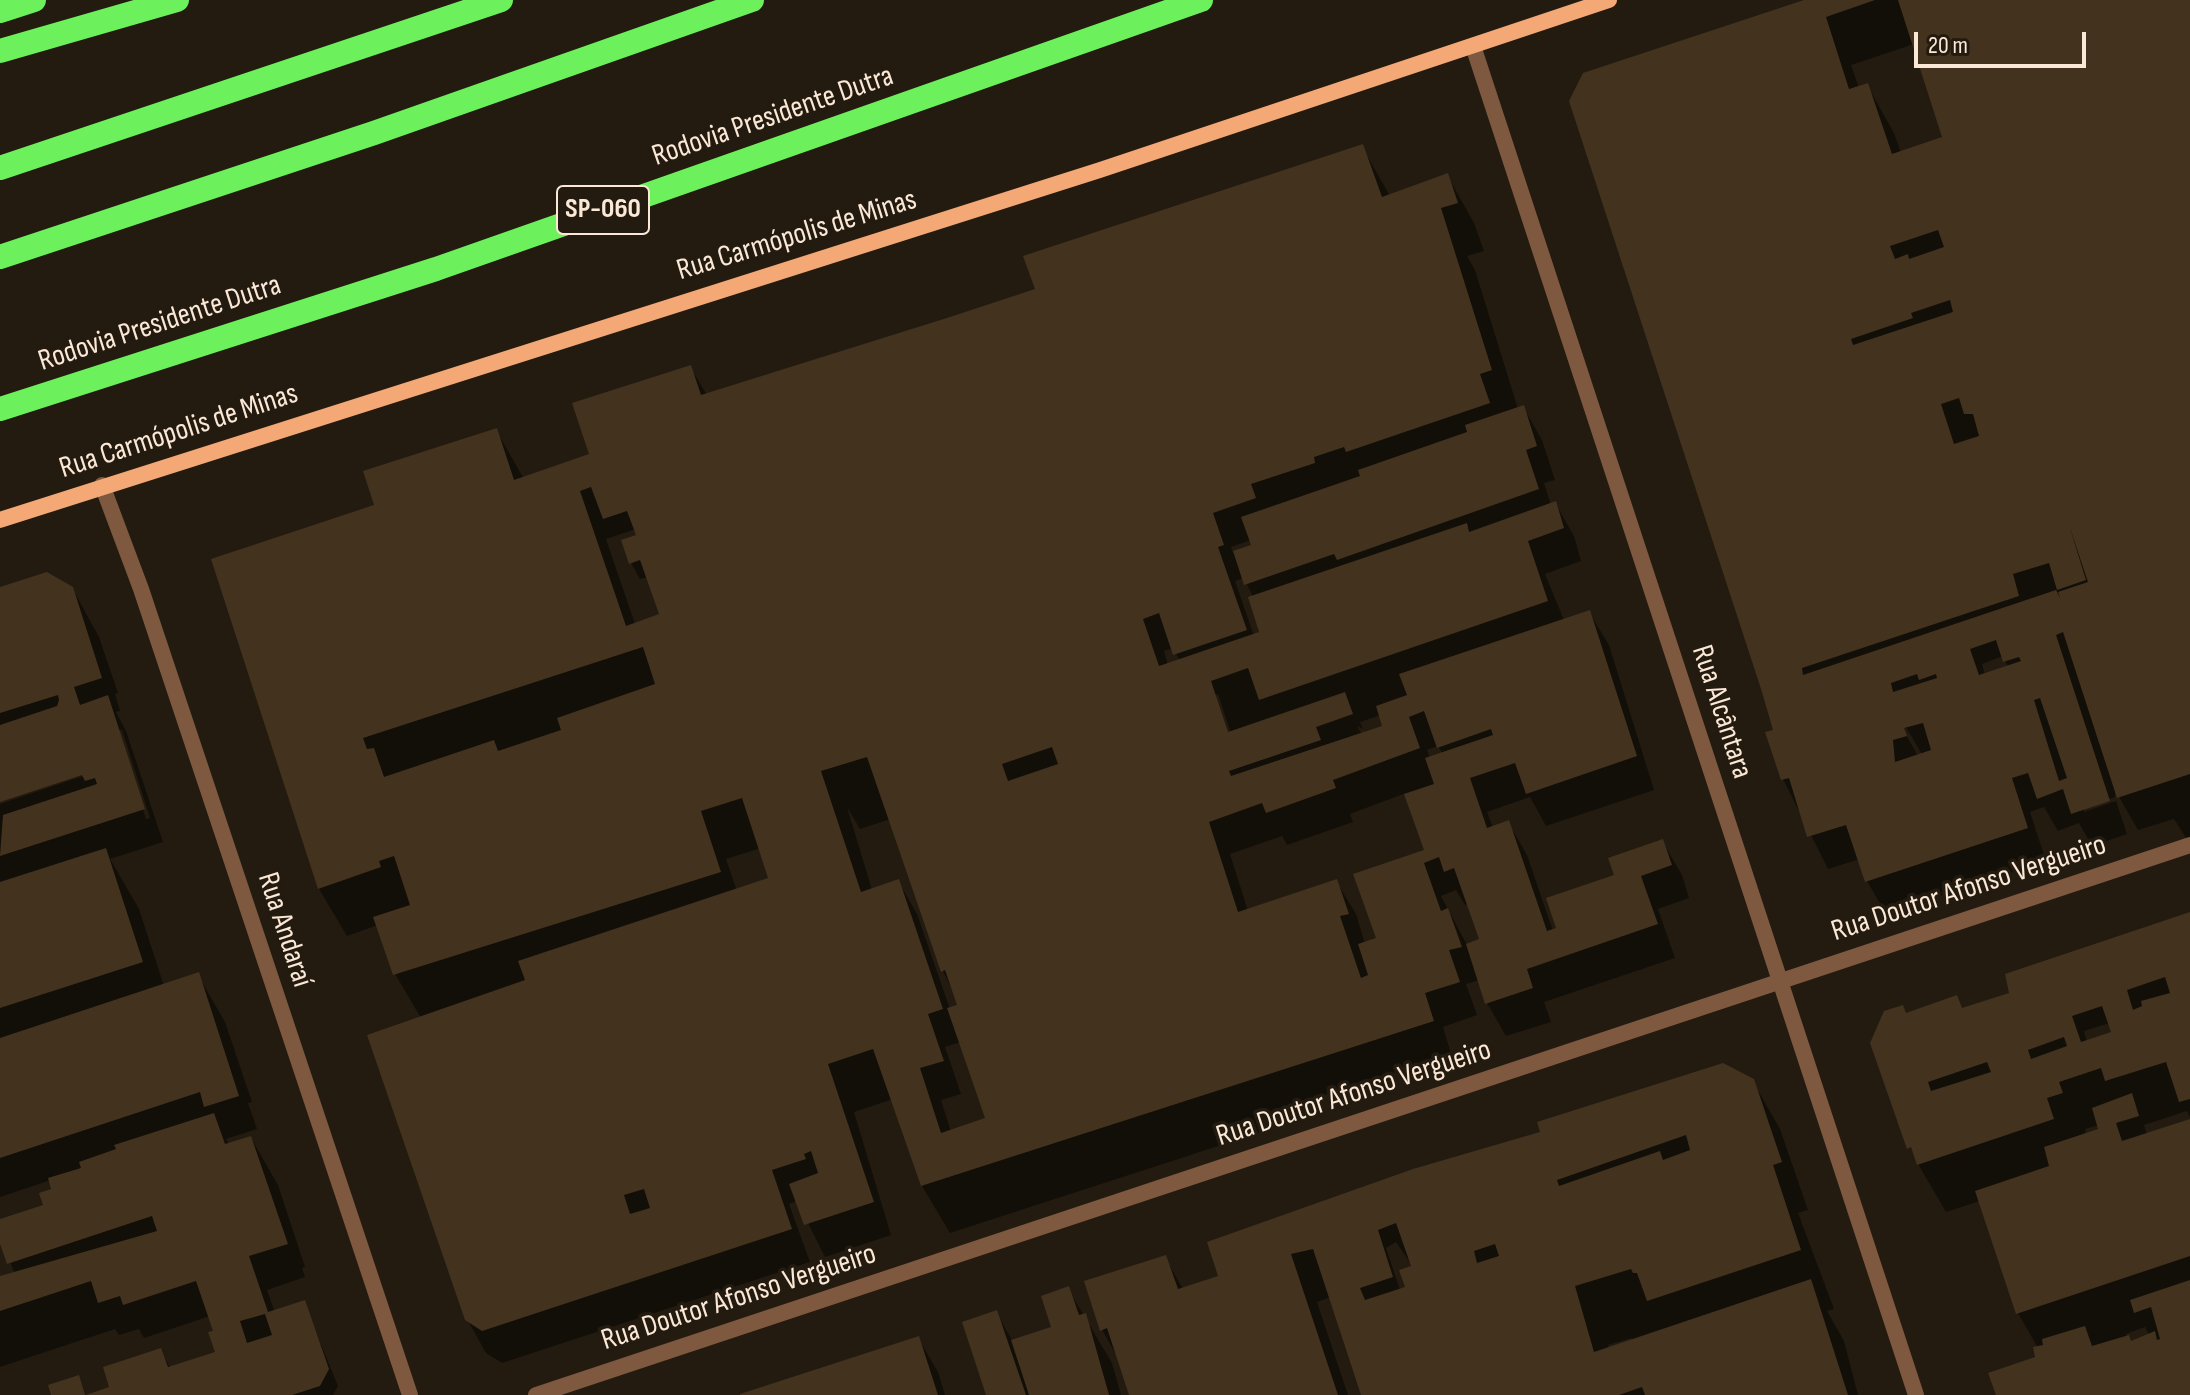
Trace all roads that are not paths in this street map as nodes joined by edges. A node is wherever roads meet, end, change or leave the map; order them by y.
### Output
1 (34, 0) edge
2 (177, 0) edge
3 (501, 0) edge
4 (752, 0) edge
5 (1201, 0) edge
6 (1609, 0) edge
7 (0, 11) edge
8 (1473, 46) junction
9 (0, 51) edge
10 (0, 168) edge
11 (0, 257) edge
12 (0, 409) edge
13 (102, 485) junction
14 (0, 520) edge
15 (2190, 845) edge
16 (1781, 981) junction
17 (410, 1395) edge
18 (536, 1395) edge
19 (1916, 1395) edge

1 - 7 highway
2 - 9 highway
3 - 10 highway
4 - 11 highway
5 - 12 highway, Rodovia Presidente Dutra / SP-060
6 - 8 main road, Rua Carmópolis de Minas
8 - 13 main road, Rua Carmópolis de Minas
8 - 16 street, Rua Alcântara
13 - 14 main road, Rua Carmópolis de Minas
13 - 17 street, Rua Andaraí
15 - 16 street, Rua Doutor Afonso Vergueiro
16 - 18 street, Rua Doutor Afonso Vergueiro
16 - 19 street, Rua Alcântara

